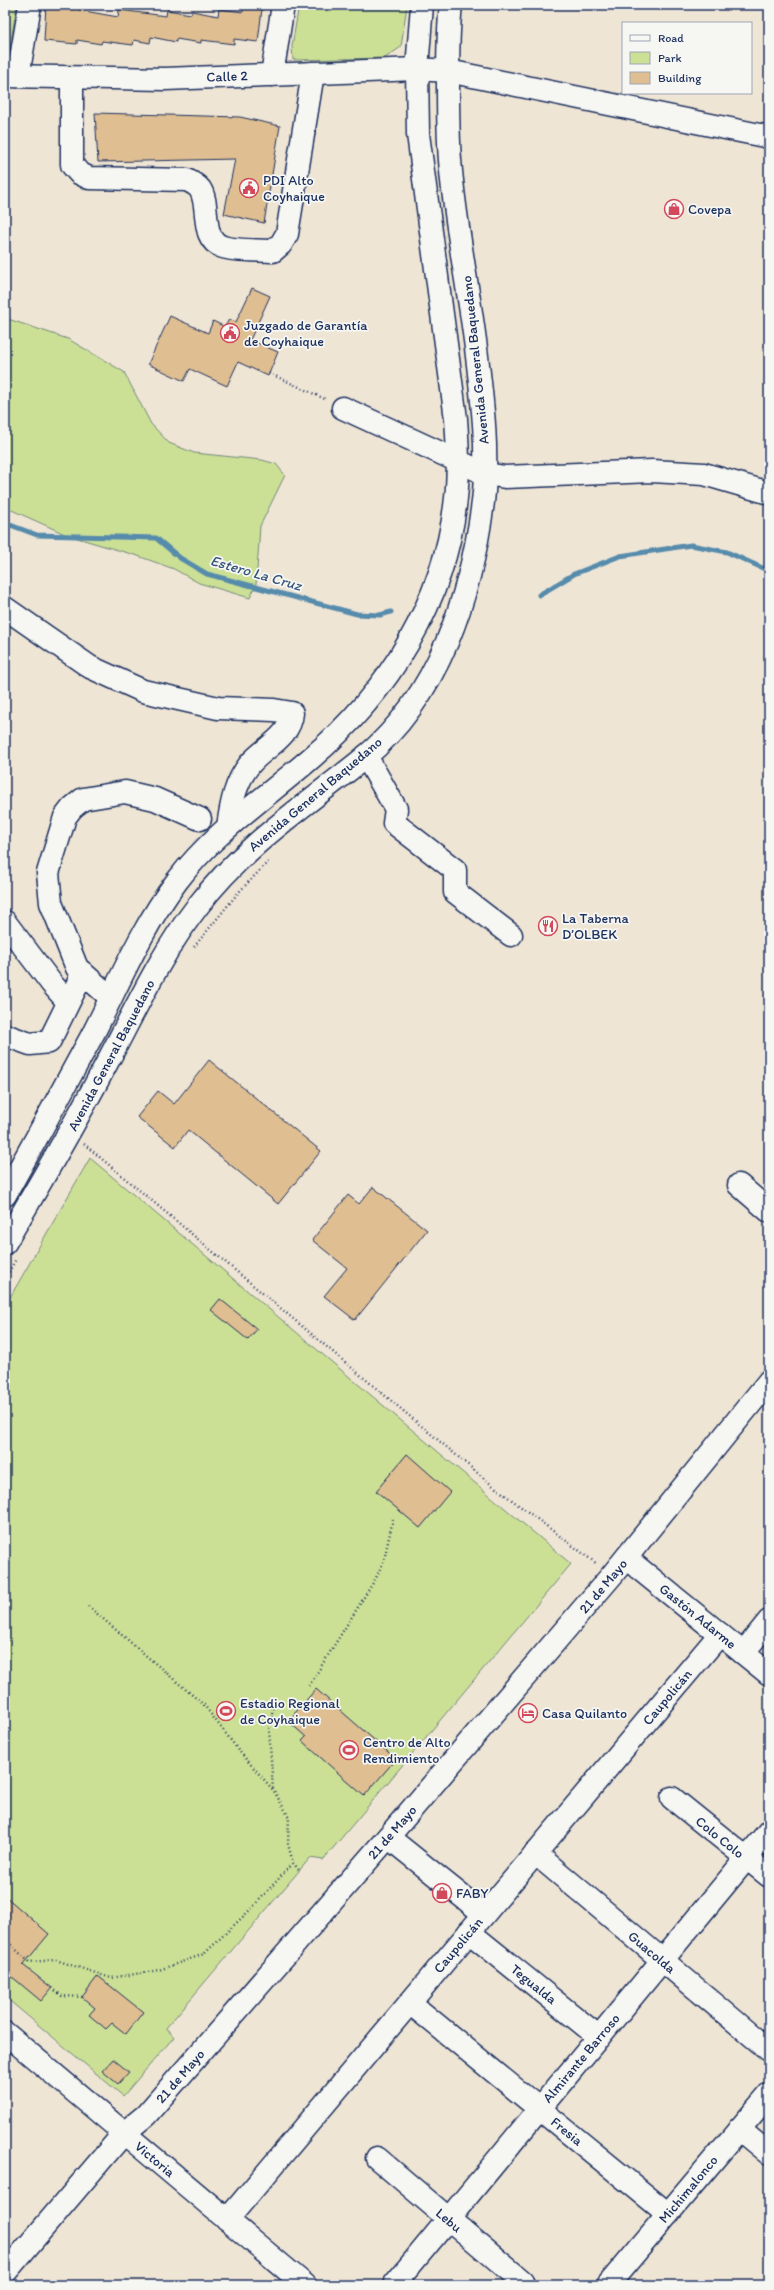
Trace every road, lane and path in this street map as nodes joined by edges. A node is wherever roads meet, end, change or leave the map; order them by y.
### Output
1 (30, 5) edge
2 (283, 5) edge
3 (422, 5) edge
4 (451, 8) edge
5 (417, 69) junction
6 (448, 70) junction
7 (313, 73) junction
8 (272, 75) junction
9 (11, 76) edge
10 (72, 78) junction
11 (769, 137) edge
12 (269, 373) dead end
13 (343, 408) joint
14 (458, 461) junction
15 (486, 474) junction
16 (769, 493) edge
17 (5, 608) edge
18 (366, 756) junction
19 (200, 819) dead end
20 (228, 827) junction
21 (273, 857) dead end
22 (5, 922) edge
23 (512, 936) dead end
24 (193, 949) dead end
25 (83, 973) junction
26 (110, 997) junction
27 (68, 1002) junction
28 (5, 1035) edge
29 (78, 1148) dead end
30 (738, 1185) dead end
31 (5, 1195) edge
32 (769, 1211) edge
33 (12, 1248) edge
34 (5, 1279) edge
35 (769, 1381) edge
36 (392, 1519) dead end
37 (626, 1558) junction
38 (612, 1575) junction
39 (88, 1606) dead end
40 (769, 1621) edge
41 (720, 1634) junction
42 (743, 1653) junction
43 (769, 1674) edge
44 (308, 1686) dead end
45 (273, 1708) dead end
46 (274, 1791) junction
47 (672, 1798) dead end
48 (769, 1831) edge
49 (388, 1837) junction
50 (536, 1853) junction
51 (746, 1858) junction
52 (293, 1863) junction
53 (299, 1870) dead end
54 (769, 1876) edge
55 (484, 1914) junction
56 (469, 1932) junction
57 (5, 1939) edge
58 (662, 1960) junction
59 (52, 1988) dead end
60 (82, 1997) dead end
61 (410, 2003) junction
62 (5, 2033) edge
63 (599, 2037) junction
64 (769, 2050) edge
65 (769, 2094) edge
66 (539, 2109) junction
67 (739, 2129) junction
68 (124, 2133) junction
69 (769, 2154) edge
70 (377, 2158) dead end
71 (668, 2214) junction
72 (448, 2219) junction
73 (227, 2220) junction
74 (5, 2273) edge
75 (522, 2282) dead end
76 (305, 2285) edge
77 (394, 2285) edge
78 (608, 2285) edge

1 - 9 street
2 - 8 street
3 - 5 street, Avenida General Baquedano
4 - 6 street, Avenida General Baquedano
5 - 6 street, Calle 2
5 - 7 street, Calle 2
5 - 14 street, Avenida General Baquedano
6 - 11 street, Calle 2
6 - 15 street, Avenida General Baquedano
7 - 8 street, Calle 2
7 - 10 street
8 - 10 street, Calle 2
9 - 10 street, Calle 2
12 - 13 path
13 - 14 street
14 - 15 street
14 - 20 street, Avenida General Baquedano
15 - 16 street
15 - 18 street, Avenida General Baquedano
17 - 20 street
18 - 23 street
18 - 33 street, Avenida General Baquedano
19 - 25 street
20 - 26 street, Avenida General Baquedano
21 - 24 path
22 - 27 street
25 - 26 street
25 - 27 street
26 - 31 street, Avenida General Baquedano
27 - 28 street
29 - 38 path
30 - 32 street
33 - 34 path
35 - 37 street, 21 de Mayo
36 - 44 path
37 - 38 street, 21 de Mayo
37 - 41 street, Gastón Adarme
38 - 49 street, 21 de Mayo
39 - 46 path
40 - 42 street
41 - 42 street, Gastón Adarme
41 - 50 street, Caupolicán
42 - 43 street, Gastón Adarme
45 - 46 path
46 - 52 path
47 - 51 street, Colo Colo
48 - 51 street, Almirante Barroso
49 - 55 street
49 - 68 street, 21 de Mayo
50 - 55 street, Caupolicán
50 - 58 street, Guacolda
51 - 54 street, Colo Colo
51 - 58 street, Almirante Barroso
52 - 53 path
52 - 57 path
55 - 56 street, Caupolicán
56 - 61 street, Caupolicán
56 - 63 street, Tegualda
58 - 63 street, Almirante Barroso
58 - 64 street, Guacolda
59 - 60 path
61 - 66 street, Fresia
61 - 73 street, Caupolicán
62 - 68 street, Victoria
63 - 66 street, Almirante Barroso
65 - 67 street, Michimalonco
66 - 71 street, Fresia
66 - 72 street, Almirante Barroso
67 - 69 street
67 - 71 street, Michimalonco
68 - 73 street, Victoria
68 - 74 street, 21 de Mayo
70 - 72 street, Lebu
71 - 78 street, Michimalonco
72 - 75 street, Lebu
72 - 77 street, Almirante Barroso
73 - 76 street, Victoria

